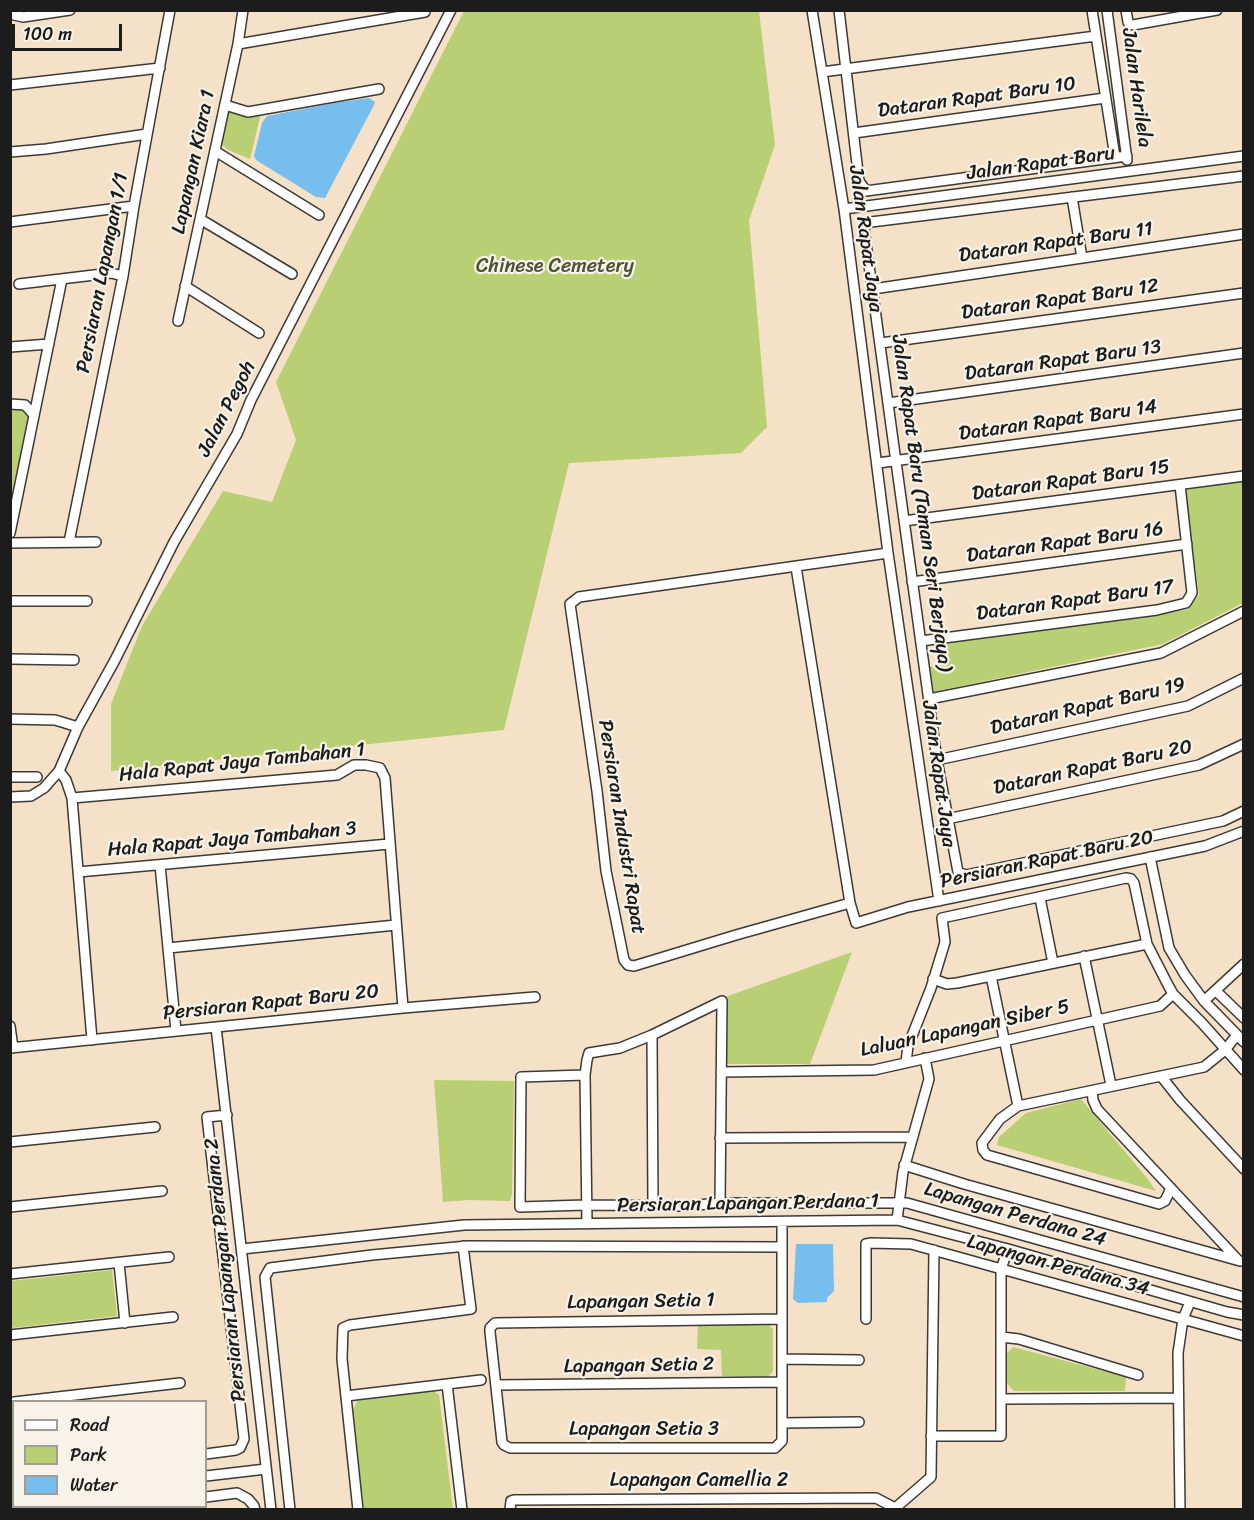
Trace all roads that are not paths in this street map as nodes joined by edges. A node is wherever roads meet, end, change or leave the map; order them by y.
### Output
1 (70, 10) edge
2 (170, 10) edge
3 (243, 10) edge
4 (451, 10) edge
5 (812, 10) edge
6 (839, 10) edge
7 (1092, 10) edge
8 (1107, 10) edge
9 (1126, 10) edge
10 (1217, 10) edge
11 (425, 12) edge
12 (1193, 12) edge
13 (10, 14) edge
14 (1096, 36) junction
15 (238, 44) junction
16 (160, 68) junction
17 (847, 70) junction
18 (822, 72) junction
19 (10, 85) edge
20 (379, 89) dead end
21 (1105, 98) junction
22 (225, 105) junction
23 (854, 133) junction
24 (147, 134) junction
25 (215, 151) junction
26 (10, 152) edge
27 (1127, 156) junction
28 (1244, 156) edge
29 (1114, 157) junction
30 (1129, 170) junction
31 (1244, 176) edge
32 (859, 181) joint
33 (1072, 197) junction
34 (134, 206) junction
35 (844, 209) junction
36 (319, 215) dead end
37 (200, 219) junction
38 (10, 222) edge
39 (1244, 234) edge
40 (1082, 258) junction
41 (292, 274) dead end
42 (123, 276) junction
43 (62, 279) junction
44 (19, 284) dead end
45 (185, 286) junction
46 (873, 289) junction
47 (1244, 293) edge
48 (178, 321) dead end
49 (260, 333) dead end
50 (881, 343) junction
51 (49, 344) junction
52 (10, 347) edge
53 (1244, 353) edge
54 (888, 403) junction
55 (10, 405) edge
56 (1244, 414) edge
57 (34, 415) junction
58 (894, 461) junction
59 (878, 463) junction
60 (1244, 476) edge
61 (1180, 484) junction
62 (904, 521) junction
63 (10, 533) edge
64 (69, 542) junction
65 (96, 542) dead end
66 (10, 543) edge
67 (1187, 544) junction
68 (888, 553) junction
69 (796, 567) junction
70 (912, 582) junction
71 (10, 601) edge
72 (87, 601) dead end
73 (1244, 611) edge
74 (921, 641) junction
75 (10, 659) edge
76 (74, 660) dead end
77 (1244, 678) edge
78 (929, 699) junction
79 (10, 719) edge
80 (78, 727) junction
81 (1244, 744) edge
82 (937, 760) junction
83 (59, 771) junction
84 (10, 777) edge
85 (38, 777) dead end
86 (10, 797) edge
87 (72, 798) junction
88 (1244, 811) edge
89 (947, 819) junction
90 (1244, 831) edge
91 (389, 844) junction
92 (1150, 857) junction
93 (160, 865) junction
94 (78, 872) junction
95 (1040, 898) junction
96 (939, 900) junction
97 (850, 903) junction
98 (396, 925) junction
99 (1147, 944) junction
100 (168, 948) junction
101 (1084, 956) junction
102 (1053, 963) junction
103 (1244, 964) edge
104 (991, 976) junction
105 (933, 980) junction
106 (1216, 991) junction
107 (1173, 994) junction
108 (536, 997) dead end
109 (1204, 1001) junction
110 (403, 1008) junction
111 (1244, 1017) edge
112 (1097, 1020) junction
113 (10, 1026) edge
114 (216, 1028) junction
115 (176, 1032) junction
116 (652, 1035) junction
117 (1240, 1039) edge
118 (92, 1040) junction
119 (1005, 1041) junction
120 (12, 1048) edge
121 (1225, 1050) junction
122 (926, 1059) junction
123 (906, 1062) junction
124 (1244, 1070) edge
125 (721, 1072) junction
126 (585, 1075) junction
127 (1161, 1076) junction
128 (1111, 1085) junction
129 (1092, 1091) junction
130 (1018, 1106) junction
131 (227, 1115) junction
132 (155, 1127) dead end
133 (913, 1137) junction
134 (720, 1138) junction
135 (10, 1142) edge
136 (904, 1165) junction
137 (1244, 1168) edge
138 (1171, 1188) junction
139 (162, 1191) dead end
140 (720, 1203) junction
141 (898, 1203) junction
142 (585, 1205) junction
143 (653, 1206) junction
144 (10, 1207) edge
145 (897, 1220) junction
146 (782, 1222) junction
147 (587, 1224) junction
148 (464, 1225) junction
149 (465, 1246) junction
150 (782, 1247) junction
151 (242, 1249) junction
152 (1008, 1249) junction
153 (934, 1250) junction
154 (169, 1257) dead end
155 (119, 1263) junction
156 (1242, 1263) edge
157 (1001, 1269) junction
158 (10, 1274) edge
159 (1244, 1297) edge
160 (1190, 1302) junction
161 (1244, 1315) edge
162 (173, 1317) dead end
163 (782, 1319) junction
164 (866, 1319) dead end
165 (1183, 1319) junction
166 (125, 1323) junction
167 (10, 1335) edge
168 (1244, 1336) edge
169 (1001, 1337) junction
170 (782, 1359) junction
171 (859, 1360) dead end
172 (1138, 1375) dead end
173 (481, 1380) dead end
174 (782, 1382) junction
175 (180, 1383) dead end
176 (447, 1384) junction
177 (496, 1385) junction
178 (346, 1396) junction
179 (1178, 1398) junction
180 (1001, 1399) junction
181 (31, 1400) edge
182 (859, 1422) dead end
183 (782, 1423) junction
184 (931, 1437) junction
185 (207, 1454) edge
186 (266, 1469) junction
187 (207, 1476) edge
188 (207, 1497) edge
189 (255, 1509) edge
190 (271, 1509) edge
191 (290, 1509) edge
192 (358, 1509) edge
193 (462, 1509) edge
194 (510, 1509) edge
195 (894, 1509) edge
196 (1180, 1509) edge

1 - 13 street
2 - 16 street, Persiaran Lapangan 1/1
3 - 15 street, Lapangan Kiara 1
4 - 80 street, Jalan Pegoh
5 - 18 street, Jalan Rapat Jaya
6 - 17 street, Jalan Rapat Jaya
7 - 14 street
8 - 27 street, Jalan Harilela
9 - 12 street
10 - 12 street
11 - 15 street
14 - 17 street
14 - 21 street
15 - 22 street, Lapangan Kiara 1
16 - 19 street
16 - 24 street, Persiaran Lapangan 1/1
17 - 18 street
17 - 23 street, Jalan Rapat Jaya
18 - 35 street, Jalan Rapat Jaya
20 - 22 street
21 - 23 street, Dataran Rapat Baru 10
21 - 29 street
22 - 25 street, Lapangan Kiara 1
23 - 32 street, Jalan Rapat Jaya
24 - 26 street
24 - 34 street, Persiaran Lapangan 1/1
25 - 36 street
25 - 37 street, Lapangan Kiara 1
27 - 29 street, Jalan Rapat Baru
27 - 30 street, Jalan Harilela
28 - 30 street, Jalan Rapat Baru
29 - 32 street, Jalan Rapat Baru
30 - 35 street, Jalan Rapat Baru
31 - 33 street, Jalan Rapat Baru (Taman Seri Berjaya)
33 - 40 street
33 - 46 street, Jalan Rapat Baru (Taman Seri Berjaya)
34 - 38 street
34 - 42 street, Persiaran Lapangan 1/1
35 - 59 street, Jalan Rapat Jaya
37 - 41 street
37 - 45 street, Lapangan Kiara 1
39 - 40 street, Dataran Rapat Baru 11
40 - 46 street, Dataran Rapat Baru 11
42 - 43 street
42 - 64 street, Persiaran Lapangan 1/1
43 - 44 street
43 - 51 street
45 - 48 street, Lapangan Kiara 1
45 - 49 street
46 - 50 street, Jalan Rapat Baru (Taman Seri Berjaya)
47 - 50 street, Dataran Rapat Baru 12
50 - 54 street, Jalan Rapat Baru (Taman Seri Berjaya)
51 - 52 street
51 - 57 street
53 - 54 street, Dataran Rapat Baru 13
54 - 58 street, Jalan Rapat Baru (Taman Seri Berjaya)
55 - 57 street
56 - 58 street, Dataran Rapat Baru 14
57 - 63 street
58 - 59 street, Dataran Rapat Baru 14
58 - 62 street, Jalan Rapat Baru (Taman Seri Berjaya)
59 - 68 street, Jalan Rapat Jaya
60 - 61 street, Dataran Rapat Baru 15
61 - 62 street, Dataran Rapat Baru 15
61 - 67 street, Dataran Rapat Baru 17
62 - 70 street, Jalan Rapat Baru (Taman Seri Berjaya)
64 - 65 street
64 - 66 street
67 - 70 street, Dataran Rapat Baru 16
67 - 74 street, Dataran Rapat Baru 17
68 - 69 street, Persiaran Industri Rapat
68 - 96 street, Jalan Rapat Jaya
69 - 97 street
69 - 97 street, Persiaran Industri Rapat
70 - 74 street, Jalan Rapat Baru (Taman Seri Berjaya)
71 - 72 street
73 - 78 street
74 - 78 street, Jalan Rapat Baru (Taman Seri Berjaya)
75 - 76 street
77 - 82 street, Dataran Rapat Baru 19
78 - 82 street, Jalan Rapat Baru (Taman Seri Berjaya)
79 - 80 street
80 - 83 street, Jalan Pegoh
81 - 89 street, Dataran Rapat Baru 20
82 - 89 street, Jalan Rapat Baru (Taman Seri Berjaya)
83 - 86 street, Jalan Pegoh
83 - 87 street
84 - 85 street
87 - 91 street, Hala Rapat Jaya Tambahan 1
87 - 94 street
88 - 89 street, Jalan Rapat Baru (Taman Seri Berjaya)
90 - 92 street, Persiaran Rapat Baru 20
91 - 93 street, Hala Rapat Jaya Tambahan 3
91 - 98 street
92 - 96 street, Persiaran Rapat Baru 20
92 - 109 street
93 - 94 street, Hala Rapat Jaya Tambahan 3
93 - 100 street
94 - 118 street
95 - 99 street
95 - 102 street
95 - 105 street
96 - 97 street, Persiaran Rapat Baru 20
98 - 100 street
98 - 110 street
99 - 101 street
99 - 107 street
100 - 115 street
101 - 102 street
101 - 112 street
102 - 104 street
103 - 106 street
104 - 105 street
104 - 119 street
105 - 123 street
106 - 109 street
106 - 111 street
107 - 112 street, Laluan Lapangan Siber 5
107 - 121 street
108 - 110 street, Persiaran Rapat Baru 20
109 - 117 street
110 - 114 street, Persiaran Rapat Baru 20
112 - 119 street, Laluan Lapangan Siber 5
112 - 128 street
113 - 120 street
114 - 115 street, Persiaran Rapat Baru 20
114 - 131 street, Persiaran Lapangan Perdana 2
115 - 118 street, Persiaran Rapat Baru 20
116 - 125 street
116 - 126 street
116 - 143 street
117 - 121 street
118 - 120 street, Persiaran Rapat Baru 20
119 - 122 street, Laluan Lapangan Siber 5
119 - 130 street
121 - 124 street
121 - 127 street
122 - 123 street, Laluan Lapangan Siber 5
122 - 133 street
123 - 125 street, Laluan Lapangan Siber 5
125 - 134 street
126 - 142 street
126 - 142 street, Lapangan Perdana 24
127 - 128 street
127 - 137 street
128 - 129 street
129 - 130 street
129 - 138 street
130 - 138 street
131 - 151 street, Persiaran Lapangan Perdana 2
131 - 185 street
132 - 135 street
133 - 134 street
133 - 136 street
134 - 140 street
136 - 141 street
136 - 156 street
138 - 156 street
139 - 144 street
140 - 141 street, Lapangan Perdana 24
140 - 143 street, Lapangan Perdana 24
141 - 145 street
141 - 159 street, Lapangan Perdana 24
142 - 143 street, Lapangan Perdana 24
142 - 147 street
145 - 146 street, Persiaran Lapangan Perdana 1
145 - 152 street, Persiaran Lapangan Perdana 1
146 - 147 street, Persiaran Lapangan Perdana 1
146 - 150 street
147 - 148 street, Persiaran Lapangan Perdana 1
148 - 149 street
148 - 151 street, Persiaran Lapangan Perdana 1
149 - 150 street
149 - 178 street
149 - 191 street
150 - 163 street
151 - 186 street, Persiaran Lapangan Perdana 2
152 - 157 street
152 - 160 street, Persiaran Lapangan Perdana 1
153 - 157 street, Lapangan Perdana 34
153 - 164 street, Lapangan Perdana 34
153 - 184 street
154 - 155 street
155 - 158 street
155 - 166 street
157 - 165 street, Lapangan Perdana 34
157 - 169 street
160 - 161 street, Persiaran Lapangan Perdana 1
160 - 165 street
162 - 166 street
163 - 170 street
163 - 177 street, Lapangan Setia 1
165 - 168 street, Lapangan Perdana 34
165 - 179 street
166 - 167 street
169 - 172 street
169 - 180 street
170 - 171 street
170 - 174 street
173 - 176 street
174 - 177 street, Lapangan Setia 2
174 - 183 street
175 - 181 street
176 - 178 street
176 - 193 street
177 - 183 street, Lapangan Setia 3
178 - 192 street
179 - 180 street
179 - 196 street
180 - 184 street
182 - 183 street
184 - 195 street
186 - 187 street
186 - 190 street, Persiaran Lapangan Perdana 2
188 - 189 street
194 - 195 street, Lapangan Camellia 2

